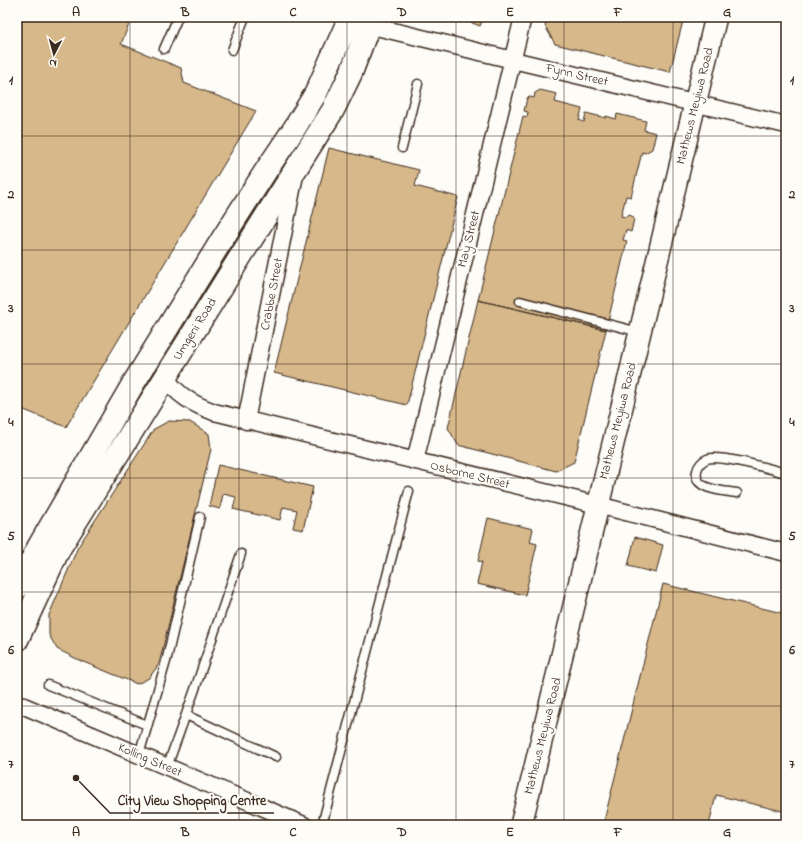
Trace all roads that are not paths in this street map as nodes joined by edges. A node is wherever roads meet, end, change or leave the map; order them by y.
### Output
1 (178, 17) edge
2 (245, 17) edge
3 (523, 17) edge
4 (716, 17) edge
5 (363, 20) edge
6 (164, 50) dead end
7 (232, 50) dead end
8 (513, 60) junction
9 (418, 84) dead end
10 (696, 102) junction
11 (786, 124) edge
12 (402, 148) dead end
13 (297, 168) junction
14 (520, 301) dead end
15 (640, 333) junction
16 (165, 377) junction
17 (246, 421) junction
18 (415, 461) junction
19 (786, 473) edge
20 (409, 491) dead end
21 (737, 493) dead end
22 (598, 505) junction
23 (200, 517) dead end
24 (786, 553) edge
25 (241, 554) dead end
26 (17, 588) edge
27 (17, 640) edge
28 (48, 685) dead end
29 (17, 705) edge
30 (186, 715) junction
31 (147, 725) junction
32 (139, 755) junction
33 (276, 757) dead end
34 (167, 767) junction
35 (304, 825) edge
36 (322, 825) edge
37 (521, 825) edge

1 - 6 lane
2 - 7 lane
3 - 8 street, May Street
4 - 10 street, Mathews Meyiwa Road
5 - 8 street, Fynn Street
5 - 13 main road, Umgeni Road
5 - 26 main road, Umgeni Road
8 - 10 street, Fynn Street
8 - 18 street, May Street
9 - 12 lane
10 - 11 street, Fynn Street
10 - 15 street, Mathews Meyiwa Road
13 - 16 main road, Umgeni Road
13 - 17 street, Crabbe Street
14 - 15 lane
15 - 22 street, Mathews Meyiwa Road
16 - 17 street, Osborne Street
16 - 27 main road, Umgeni Road
17 - 18 street, Osborne Street
18 - 22 street, Osborne Street
19 - 21 lane
20 - 36 lane
22 - 24 street, Osborne Street
22 - 37 street, Mathews Meyiwa Road
23 - 31 lane
25 - 30 lane
28 - 31 lane
29 - 32 street, Kolling Street
30 - 33 lane
30 - 34 lane
31 - 32 lane
32 - 34 street, Kolling Street
34 - 35 street, Kolling Street

